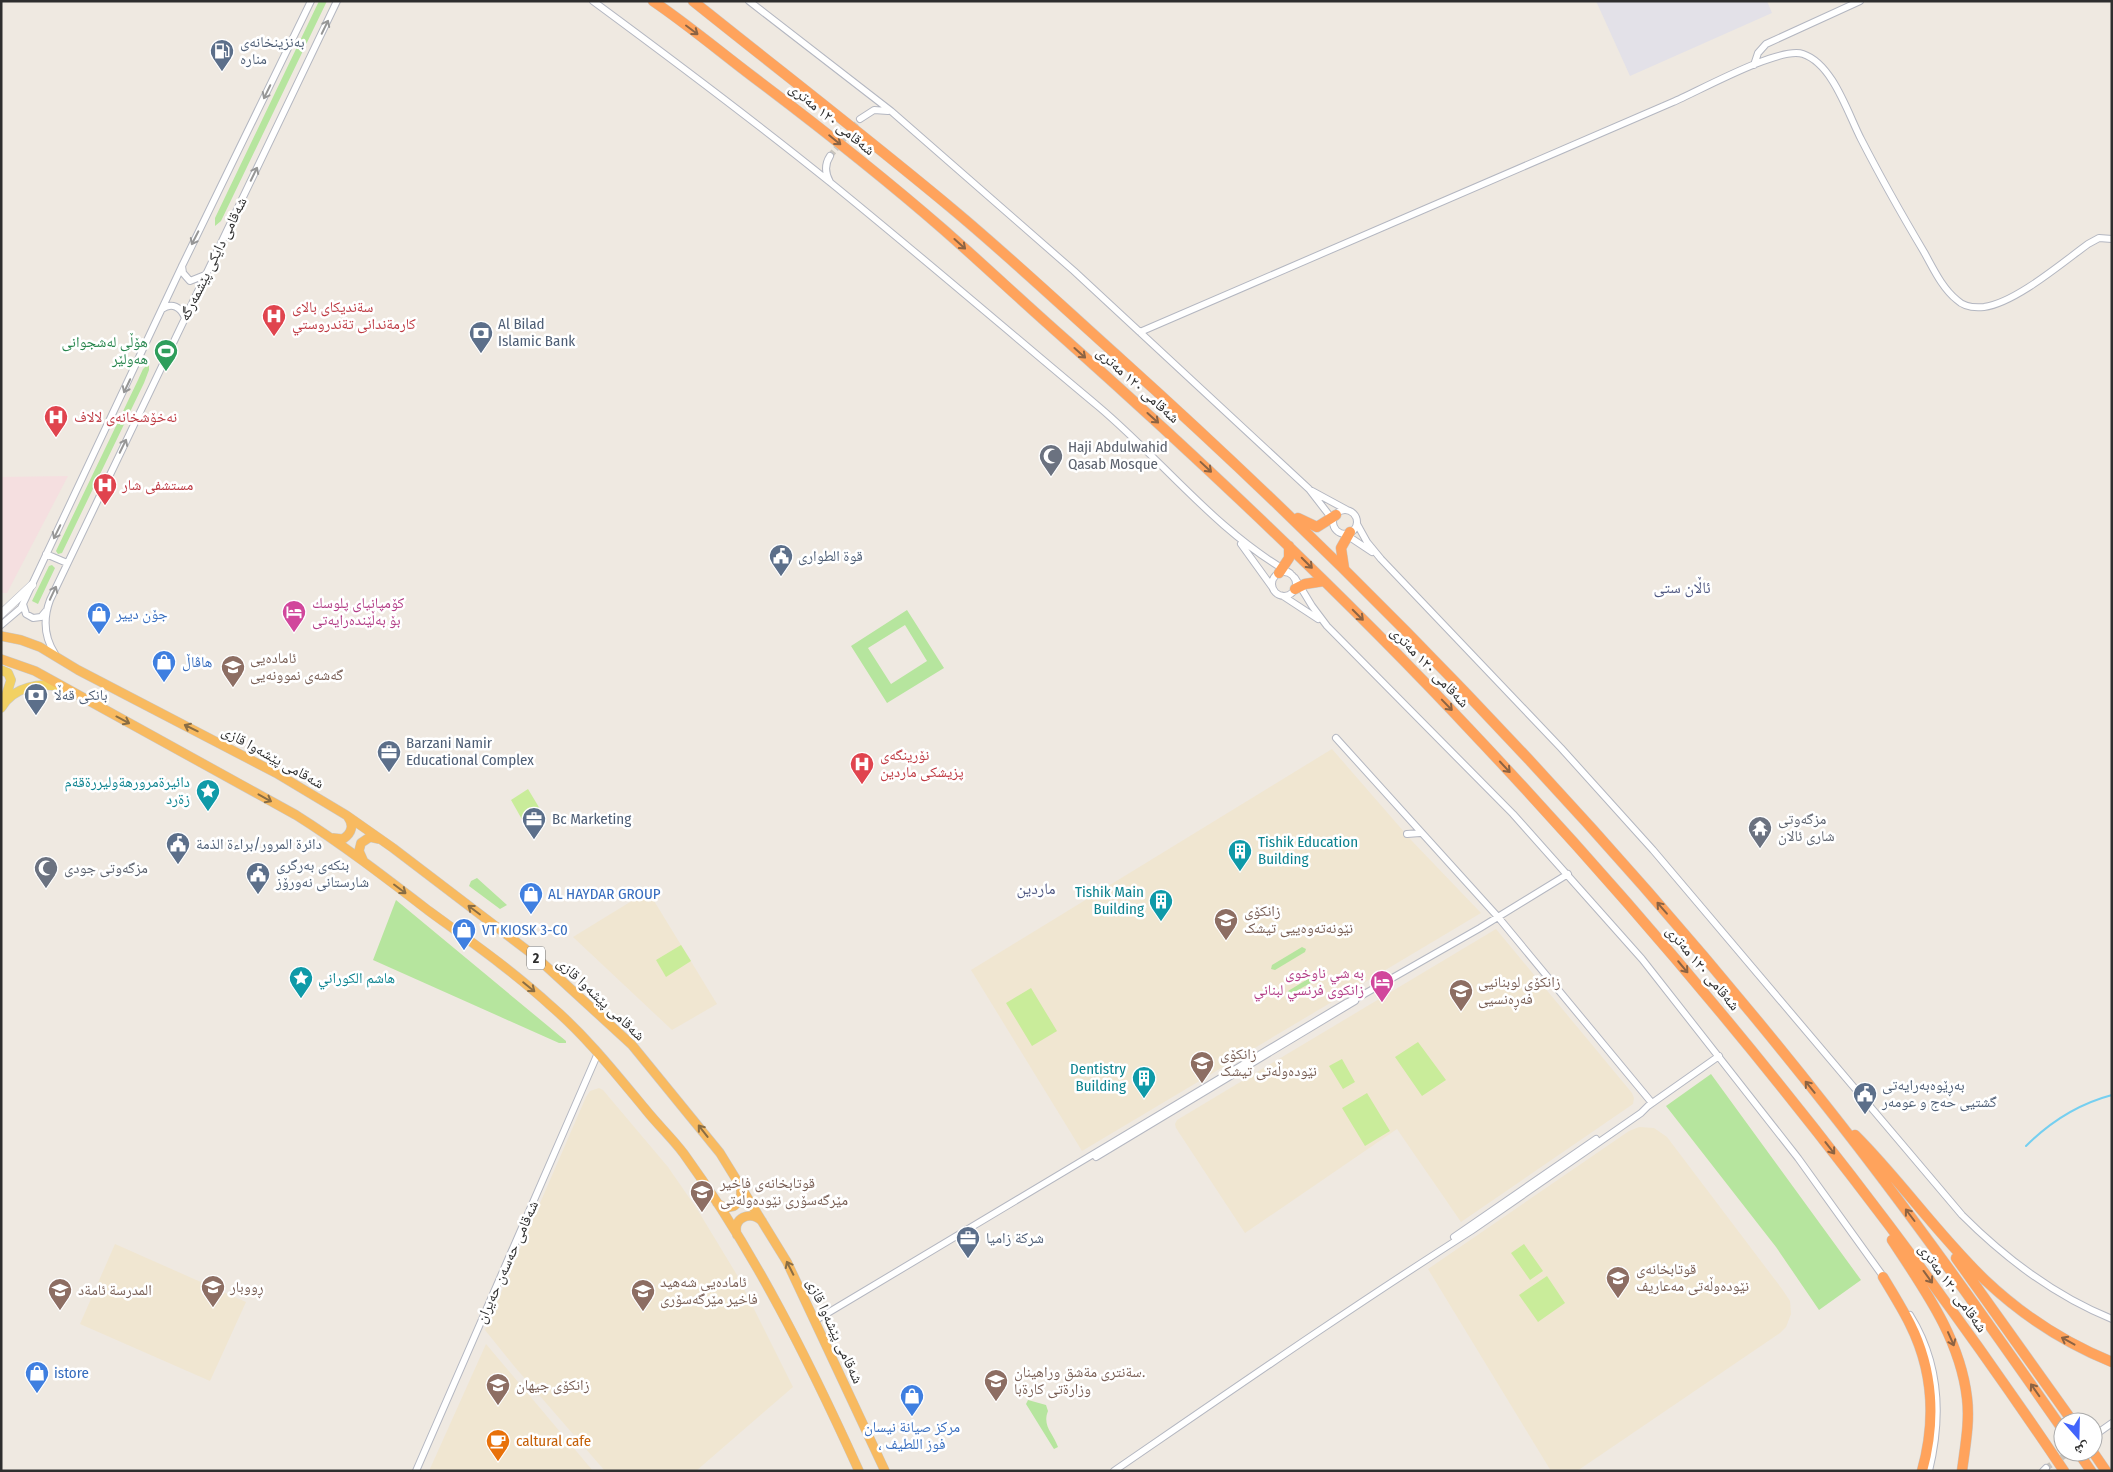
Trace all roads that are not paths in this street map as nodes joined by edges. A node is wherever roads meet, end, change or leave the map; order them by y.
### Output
1 (311, 1) edge
2 (337, 1) edge
3 (593, 1) edge
4 (653, 1) edge
5 (693, 1) edge
6 (749, 1) edge
7 (1860, 1) edge
8 (1754, 65) junction
9 (891, 112) junction
10 (860, 118) tunnel mouth
11 (830, 156) tunnel mouth
12 (831, 183) junction
13 (2112, 239) edge
14 (182, 266) junction
15 (206, 274) junction
16 (161, 310) junction
17 (184, 318) junction
18 (1140, 332) junction
19 (1309, 489) junction
20 (1283, 510) junction
21 (1348, 510) junction
22 (1333, 518) junction
23 (1349, 531) junction
24 (1234, 536) junction
25 (1289, 546) junction
26 (46, 554) junction
27 (1381, 559) junction
28 (67, 562) junction
29 (1344, 569) junction
30 (1284, 572) junction
31 (1324, 581) junction
32 (32, 585) junction
33 (1297, 585) junction
34 (1273, 587) junction
35 (1281, 596) junction
36 (23, 604) junction
37 (46, 611) junction
38 (1, 614) edge
39 (1, 625) edge
40 (1327, 626) junction
41 (1, 636) edge
42 (56, 655) junction
43 (1, 659) edge
44 (1, 670) edge
45 (66, 689) junction
46 (2, 706) edge
47 (1336, 738) dead end
48 (346, 815) junction
49 (1420, 833) junction
50 (1407, 834) dead end
51 (331, 837) junction
52 (381, 840) junction
53 (366, 863) junction
54 (1568, 874) junction
55 (1498, 917) junction
56 (598, 1053) junction
57 (1719, 1056) junction
58 (1650, 1105) junction
59 (1827, 1107) junction
60 (1842, 1164) junction
61 (739, 1182) junction
62 (717, 1203) junction
63 (1916, 1203) junction
64 (764, 1223) junction
65 (738, 1237) junction
66 (1883, 1277) junction
67 (2112, 1319) edge
68 (816, 1320) junction
69 (2112, 1362) edge
70 (2066, 1412) edge
71 (2053, 1416) edge
72 (416, 1471) edge
73 (859, 1471) edge
74 (885, 1471) edge
75 (1114, 1471) edge
76 (1922, 1471) edge
77 (1929, 1471) edge
78 (1962, 1471) edge
79 (2064, 1471) edge

1 -> 14 street, شەقامی دایکی پێشمەرگە
15 -> 2 street, شەقامی دایکی پێشمەرگە
3 - 12 street
4 -> 25 highway, شەقامی ١٢٠ مەتری
5 - 20 highway, شەقامی ١٢٠ مەتری
6 - 9 street
7 - 8 street
8 - 13 street
8 - 18 street
9 - 10 street
9 - 18 street
11 - 12 street
12 - 24 street
14 - 15 street
14 - 16 street, شەقامی دایکی پێشمەرگە
15 - 17 street, شەقامی دایکی پێشمەرگە
16 - 17 street
16 -> 26 street, شەقامی دایکی پێشمەرگە
28 -> 17 street, شەقامی دایکی پێشمەرگە
18 - 19 street
19 - 21 street
19 - 22 street
20 - 22 highway
20 - 29 highway, شەقامی ١٢٠ مەتری
21 - 22 street
21 - 23 street
22 - 23 street
23 - 27 street
23 - 27 street
23 - 29 highway
24 - 30 street
24 - 34 street
25 - 30 highway
25 -> 31 highway, شەقامی ١٢٠ مەتری
26 - 28 street
26 - 32 street, شەقامی دایکی پێشمەرگە
27 - 67 street
37 -> 28 street, شەقامی دایکی پێشمەرگە
59 -> 29 highway, شەقامی ١٢٠ مەتری
30 - 33 street
30 - 34 street
31 - 33 highway
31 -> 60 highway, شەقامی ١٢٠ مەتری
32 - 36 street, شەقامی دایکی پێشمەرگە
32 - 38 main road
33 - 35 street
33 - 40 street
34 - 35 street
35 - 40 street
36 - 37 street
36 - 39 street, شەقامی دایکی پێشمەرگە
37 - 42 street, شەقامی دایکی پێشمەرگە
40 - 54 street
41 - 42 highway, شەقامی پێشەوا قازی / 2
48 -> 42 highway, شەقامی پێشەوا قازی / 2
43 - 45 highway, 2
44 - 46 main road
45 - 46 main road
45 -> 51 highway, 2
47 - 49 street
48 - 51 highway
48 - 52 highway, شەقامی پێشەوا قازی / 2
49 - 50 street
49 - 55 street
51 - 53 highway, 2
52 - 53 highway
61 -> 52 highway, شەقامی پێشەوا قازی / 2
53 -> 56 highway, 2
54 - 55 street
54 - 57 street
55 - 58 street
55 - 68 street
56 - 62 highway, 2
56 - 72 street, شەقامی حەسەن حەیران
57 - 58 street
57 - 66 street
58 - 75 street
59 - 63 highway
71 -> 59 highway, شەقامی ١٢٠ مەتری
60 -> 78 highway
60 -> 79 highway, شەقامی ١٢٠ مەتری
61 - 62 highway
61 - 64 highway, شەقامی پێشەوا قازی / 2
62 - 65 highway, 2
69 -> 63 highway
63 - 70 highway
64 - 65 highway
68 -> 64 highway, شەقامی پێشەوا قازی / 2
65 - 73 highway, 2
66 - 76 highway
66 - 77 street
68 - 74 highway, شەقامی پێشەوا قازی / 2

